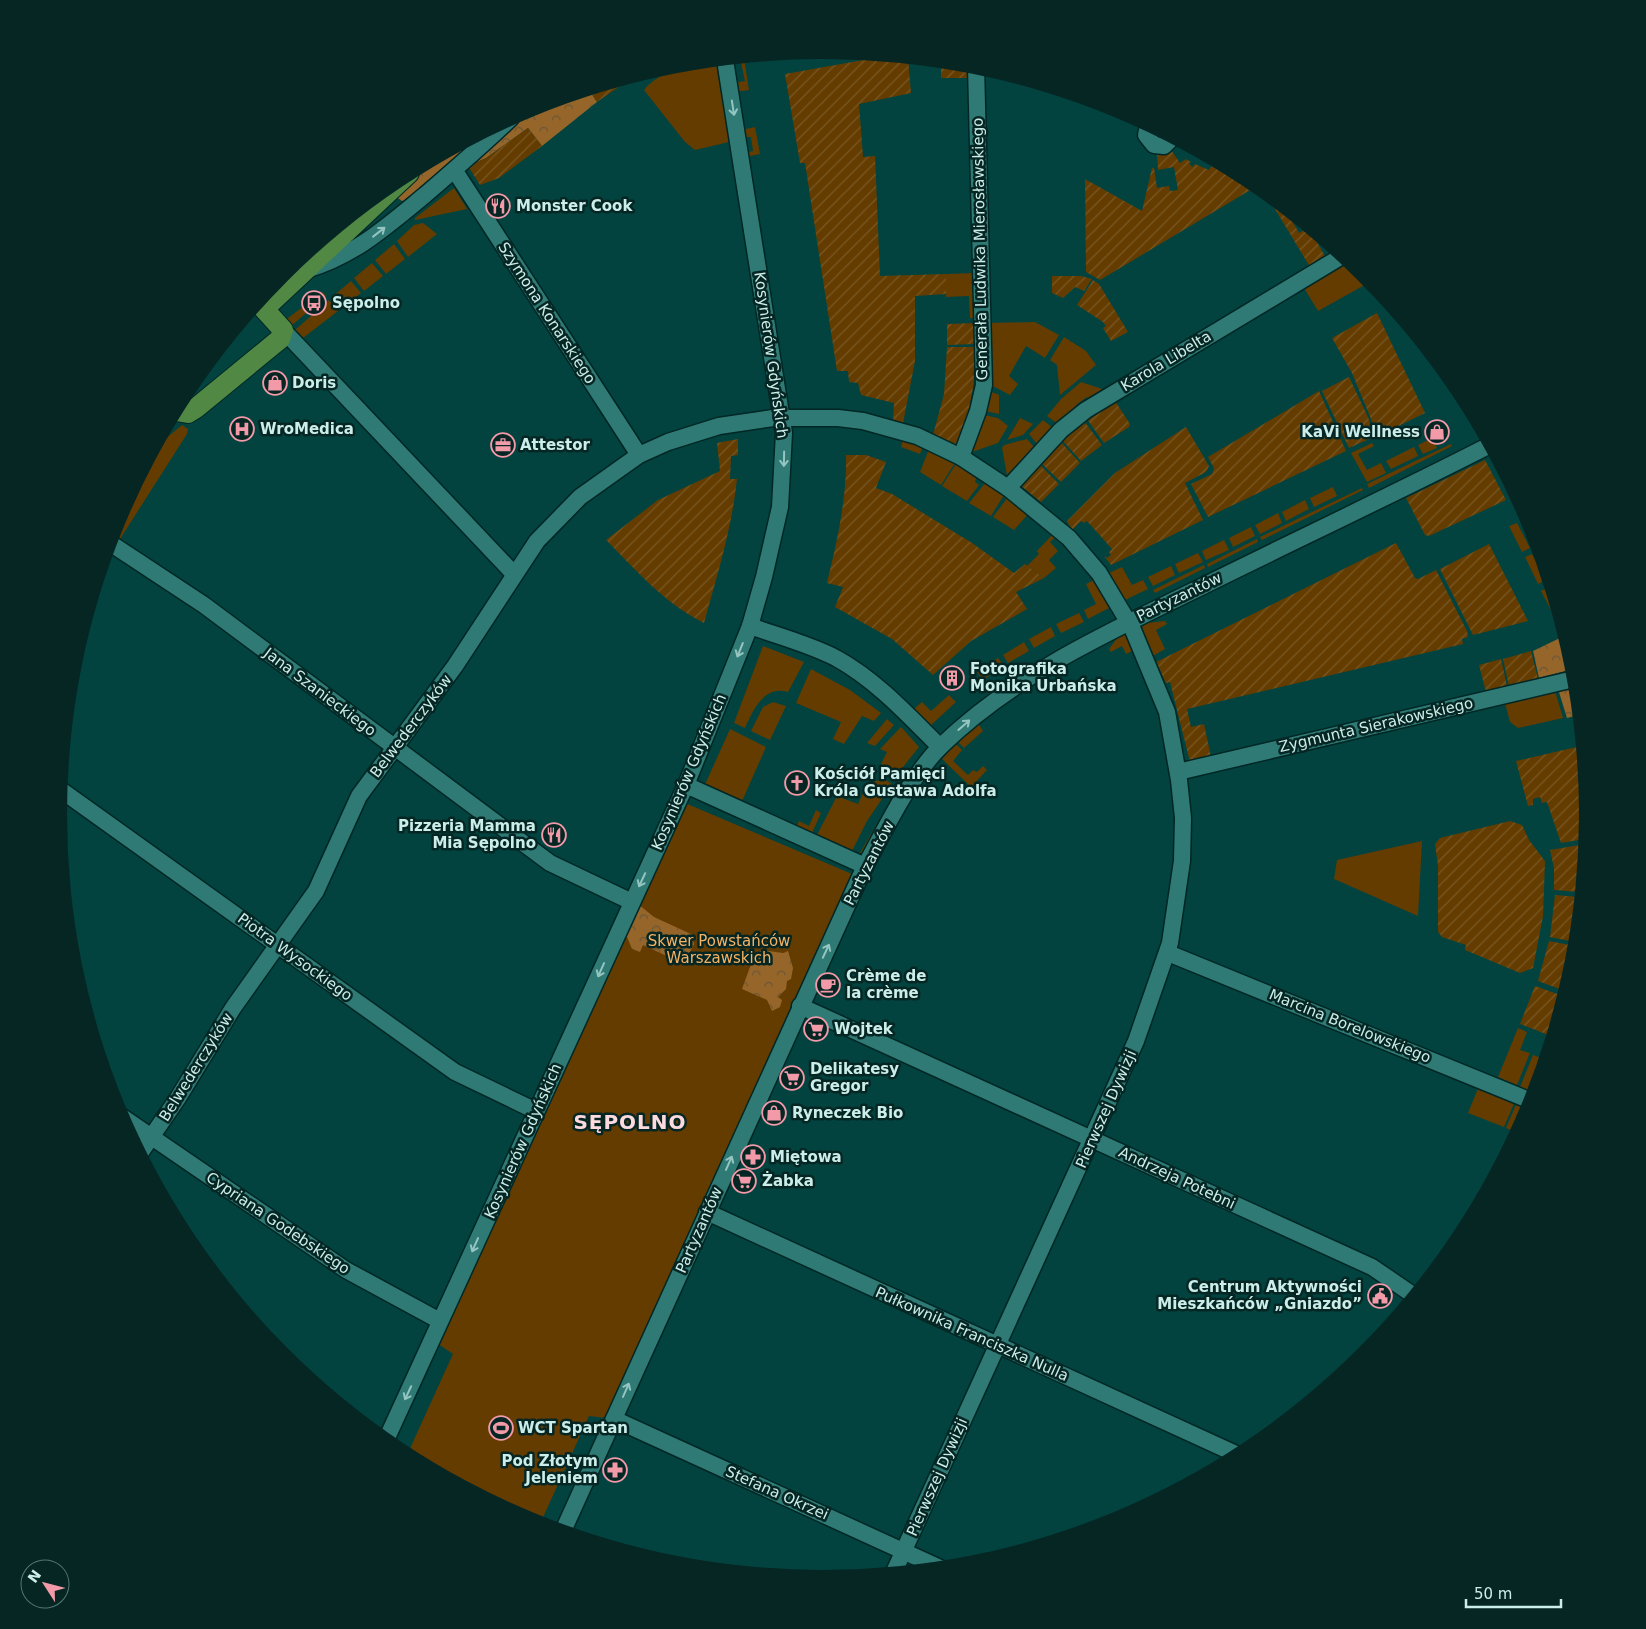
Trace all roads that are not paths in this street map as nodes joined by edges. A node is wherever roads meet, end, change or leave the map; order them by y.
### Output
1 (726, 65) edge
2 (976, 75) edge
3 (1147, 132) edge
4 (491, 136) edge
5 (1168, 142) edge
6 (454, 170) junction
7 (390, 196) edge
8 (350, 242) junction
9 (1336, 260) edge
10 (283, 330) junction
11 (184, 412) edge
12 (782, 418) junction
13 (1483, 448) edge
14 (639, 455) junction
15 (961, 457) junction
16 (1008, 488) junction
17 (116, 547) edge
18 (514, 574) junction
19 (1128, 622) junction
20 (750, 626) junction
21 (1566, 681) edge
22 (940, 747) junction
23 (395, 748) junction
24 (1178, 772) junction
25 (686, 784) junction
26 (68, 795) edge
27 (865, 866) junction
28 (632, 902) junction
29 (278, 944) junction
30 (1168, 953) junction
31 (800, 1006) junction
32 (1523, 1098) edge
33 (536, 1111) junction
34 (134, 1125) edge
35 (152, 1137) junction
36 (1092, 1139) junction
37 (144, 1147) edge
38 (707, 1212) junction
39 (1409, 1292) edge
40 (440, 1321) junction
41 (996, 1345) junction
42 (614, 1419) junction
43 (389, 1433) edge
44 (1230, 1451) edge
45 (566, 1525) edge
46 (904, 1552) junction
47 (929, 1563) edge
48 (897, 1567) edge

1 -> 12 street, Kosynierów Gdyńskich
2 - 15 street, Generała Ludwika Mierosławskiego
3 - 5 street
4 - 6 street
8 -> 6 street
6 - 14 street, Szymona Konarskiego
7 - 8 main road
8 - 10 main road
9 - 16 street, Karola Libelta
10 - 11 main road
10 - 18 street
12 - 14 street, Belwederczyków
12 - 15 street, Belwederczyków
12 -> 20 street, Kosynierów Gdyńskich
13 - 19 street, Partyzantów
14 - 18 street, Belwederczyków
15 - 16 street, Pierwszej Dywizji
16 - 19 street, Pierwszej Dywizji
17 - 23 street, Jana Szanieckiego
18 - 23 street, Belwederczyków
22 -> 19 street, Partyzantów
19 - 24 street, Pierwszej Dywizji
20 - 22 street
20 -> 25 street, Kosynierów Gdyńskich
21 - 24 street, Zygmunta Sierakowskiego
22 - 27 street, Partyzantów
23 - 28 street, Jana Szanieckiego
23 - 29 street, Belwederczyków
24 - 30 street, Pierwszej Dywizji
25 - 27 street
25 -> 28 street, Kosynierów Gdyńskich
26 - 29 street, Piotra Wysockiego
31 -> 27 street, Partyzantów
28 -> 33 street, Kosynierów Gdyńskich
29 - 33 street, Piotra Wysockiego
29 - 35 street, Belwederczyków
30 - 32 street, Marcina Borelowskiego
30 - 36 street, Pierwszej Dywizji
31 - 36 street, Andrzeja Potebni
38 -> 31 street, Partyzantów
33 -> 40 street, Kosynierów Gdyńskich
34 - 35 street, Cypriana Godebskiego
35 - 37 street, Belwederczyków
35 - 40 street, Cypriana Godebskiego
36 - 39 street, Andrzeja Potebni
36 - 41 street, Pierwszej Dywizji
38 - 41 street, Pułkownika Franciszka Nulla
42 -> 38 street, Partyzantów
40 -> 43 street, Kosynierów Gdyńskich
41 - 44 street, Pułkownika Franciszka Nulla
41 - 46 street, Pierwszej Dywizji
42 - 45 street, Partyzantów
42 - 46 street, Stefana Okrzei
46 - 47 street, Stefana Okrzei
46 - 48 street, Pierwszej Dywizji

